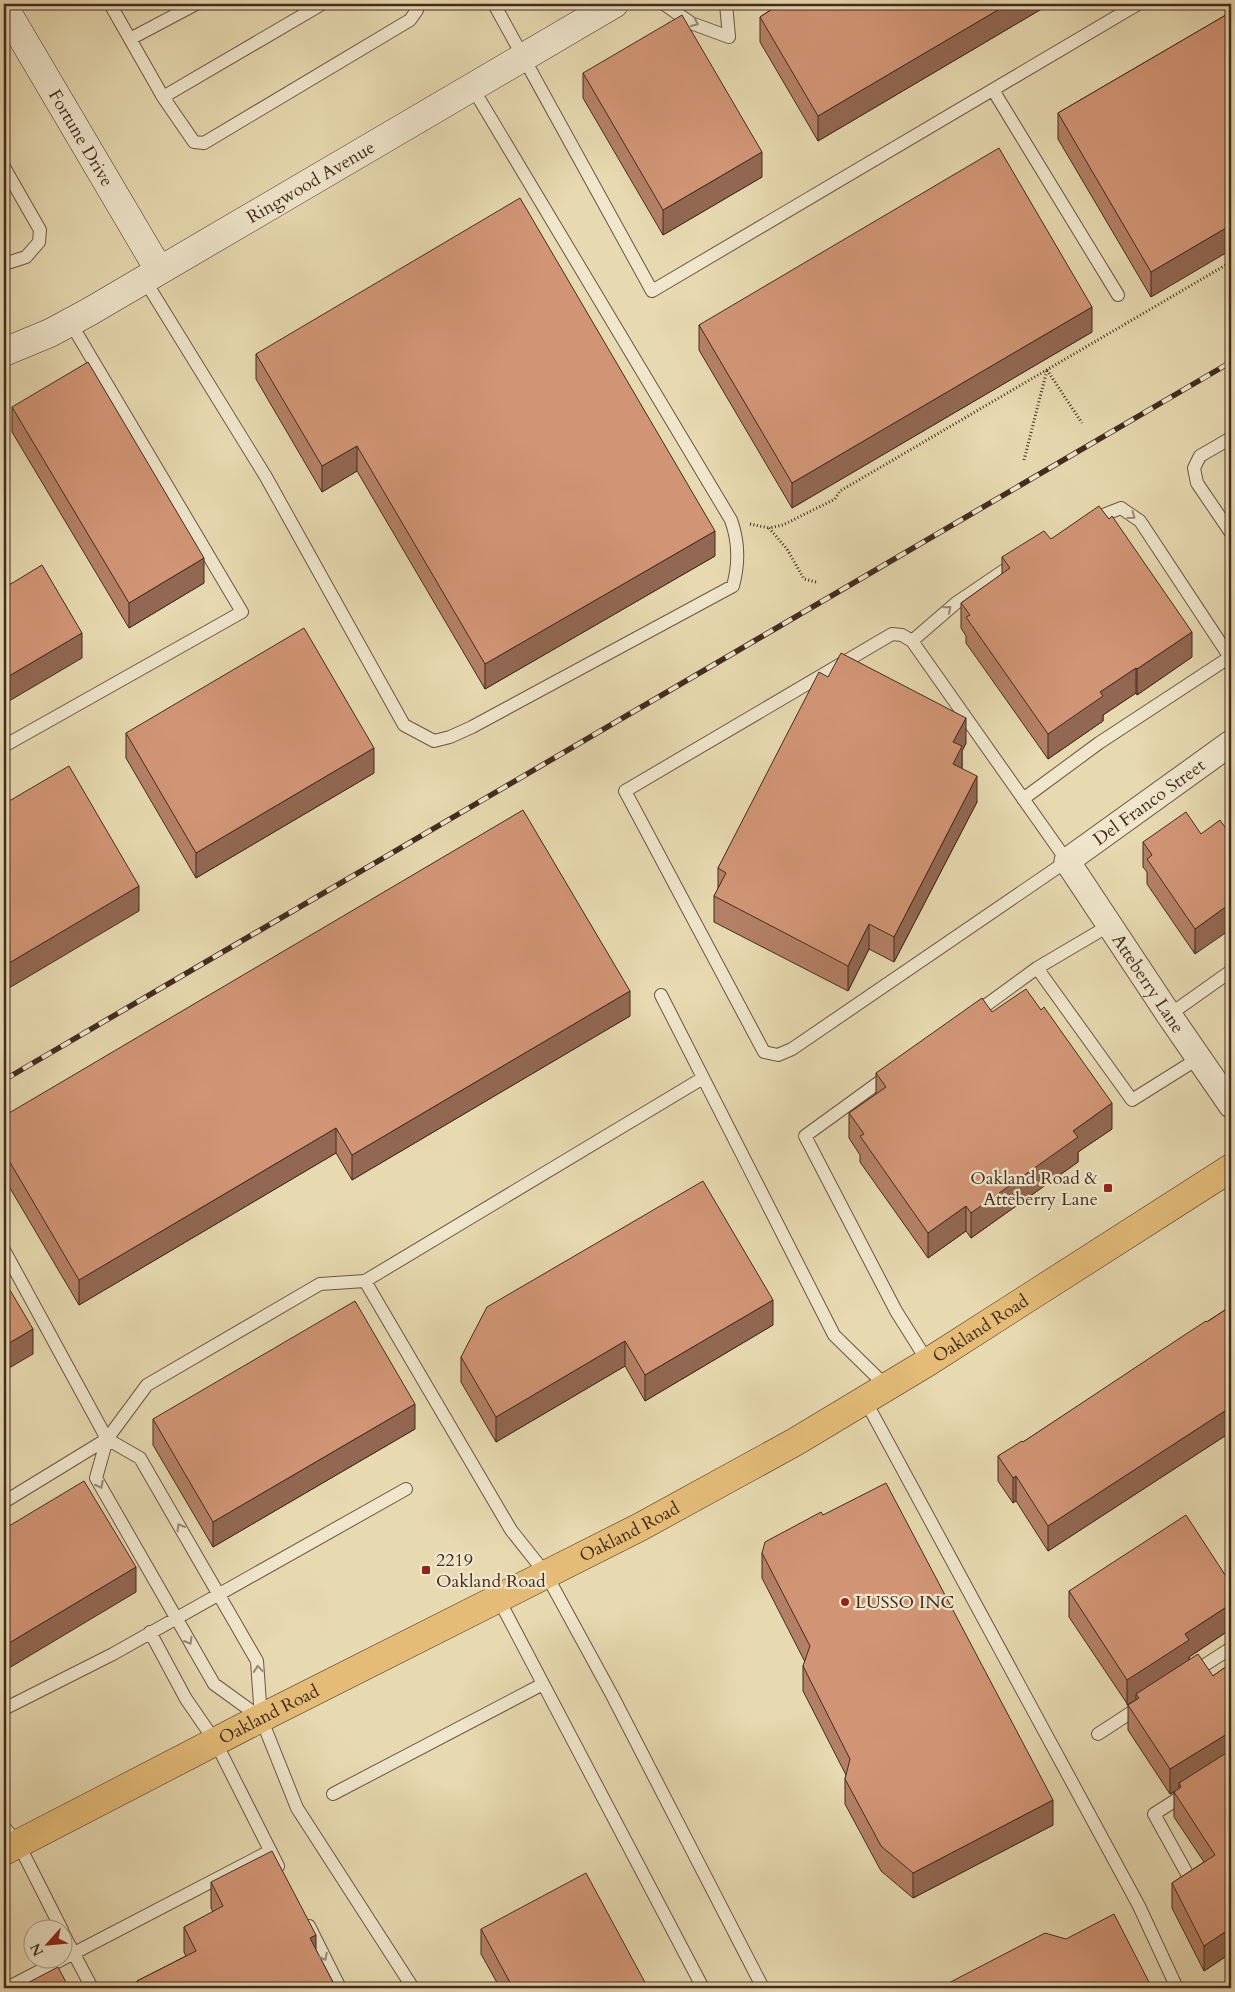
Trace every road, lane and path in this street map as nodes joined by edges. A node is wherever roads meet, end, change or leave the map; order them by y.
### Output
1 (110, 4) edge
2 (196, 4) edge
3 (322, 4) edge
4 (413, 4) edge
5 (494, 4) edge
6 (614, 4) edge
7 (664, 4) edge
8 (726, 4) edge
9 (1138, 4) edge
10 (4, 7) edge
11 (130, 39) junction
12 (523, 57) junction
13 (472, 87) junction
14 (992, 90) junction
15 (163, 97) junction
16 (4, 167) edge
17 (1231, 262) edge
18 (4, 264) edge
19 (151, 275) junction
20 (1118, 295) dead end
21 (70, 322) junction
22 (4, 352) edge
23 (1047, 369) junction
24 (1082, 423) dead end
25 (1231, 438) edge
26 (1024, 460) dead end
27 (1082, 523) edge
28 (1231, 533) edge
29 (1027, 556) edge
30 (816, 582) dead end
31 (912, 641) junction
32 (1230, 658) edge
33 (1231, 742) edge
34 (4, 746) edge
35 (1023, 798) junction
36 (1067, 861) junction
37 (1110, 925) junction
38 (1037, 968) junction
39 (1231, 971) edge
40 (661, 995) dead end
41 (1169, 1015) junction
42 (965, 1020) edge
43 (1199, 1058) junction
44 (901, 1067) edge
45 (703, 1078) junction
46 (1231, 1105) edge
47 (1231, 1168) edge
48 (4, 1250) edge
49 (365, 1281) junction
50 (928, 1362) junction
51 (876, 1393) junction
52 (107, 1439) junction
53 (406, 1489) dead end
54 (4, 1502) edge
55 (546, 1574) junction
56 (219, 1594) junction
57 (498, 1598) junction
58 (177, 1618) junction
59 (150, 1632) junction
60 (1231, 1648) edge
61 (1181, 1680) edge
62 (543, 1684) junction
63 (1148, 1702) edge
64 (4, 1709) edge
65 (261, 1718) junction
66 (1098, 1734) dead end
67 (215, 1741) junction
68 (1199, 1786) edge
69 (333, 1794) dead end
70 (9, 1840) edge
71 (270, 1851) junction
72 (284, 1877) edge
73 (1190, 1879) edge
74 (301, 1911) edge
75 (56, 1920) edge
76 (72, 1950) edge
77 (74, 1954) junction
78 (7, 1988) edge
79 (92, 1988) edge
80 (340, 1988) edge
81 (413, 1988) edge
82 (703, 1988) edge
83 (763, 1988) edge
84 (1177, 1988) edge

1 - 11 lane
2 - 11 lane
3 - 15 lane
4 - 15 lane
5 - 12 lane
6 - 12 street, Ringwood Avenue
7 -> 8 lane
9 - 14 lane
10 - 19 street, Fortune Drive
11 - 15 lane
12 - 13 street, Ringwood Avenue
12 - 14 lane
13 - 19 street, Ringwood Avenue
13 - 19 lane
14 - 20 lane
16 - 18 lane
17 - 23 path
19 - 21 street, Ringwood Avenue
21 - 22 street, Ringwood Avenue
21 - 34 lane
23 - 24 path
23 - 26 path
23 - 30 path
25 - 28 lane
27 -> 32 lane
31 -> 29 lane
31 - 35 lane
31 - 36 lane
32 - 35 lane
33 - 36 street, Del Franco Street
35 - 36 lane
36 - 37 street, Atteberry Lane
37 - 38 lane
37 - 41 street, Atteberry Lane
38 - 42 lane
38 - 43 lane
39 - 41 lane
40 - 45 lane
41 - 43 street, Atteberry Lane
43 - 46 street, Atteberry Lane
44 - 50 lane
45 - 49 lane
45 - 51 lane
47 - 50 main road, Oakland Road
48 - 52 lane
49 - 52 lane
49 - 55 lane
50 - 51 main road, Oakland Road
51 - 55 main road, Oakland Road
51 - 84 lane
52 - 54 lane
56 -> 52 lane
52 -> 58 lane
53 - 56 lane
55 - 57 main road, Oakland Road
55 - 83 lane
56 - 58 lane
65 -> 56 lane
57 - 62 lane
57 - 65 main road, Oakland Road
58 - 59 lane
58 -> 65 lane
59 - 64 lane
59 - 67 lane
60 - 61 lane
62 - 69 lane
62 - 82 lane
63 - 66 lane
65 - 67 main road, Oakland Road
65 - 81 lane
67 - 70 main road, Oakland Road
67 - 71 lane
68 - 73 lane
70 - 75 lane
71 - 72 lane
71 - 77 lane
74 -> 80 lane
76 - 77 lane
77 - 78 lane
77 - 79 lane

